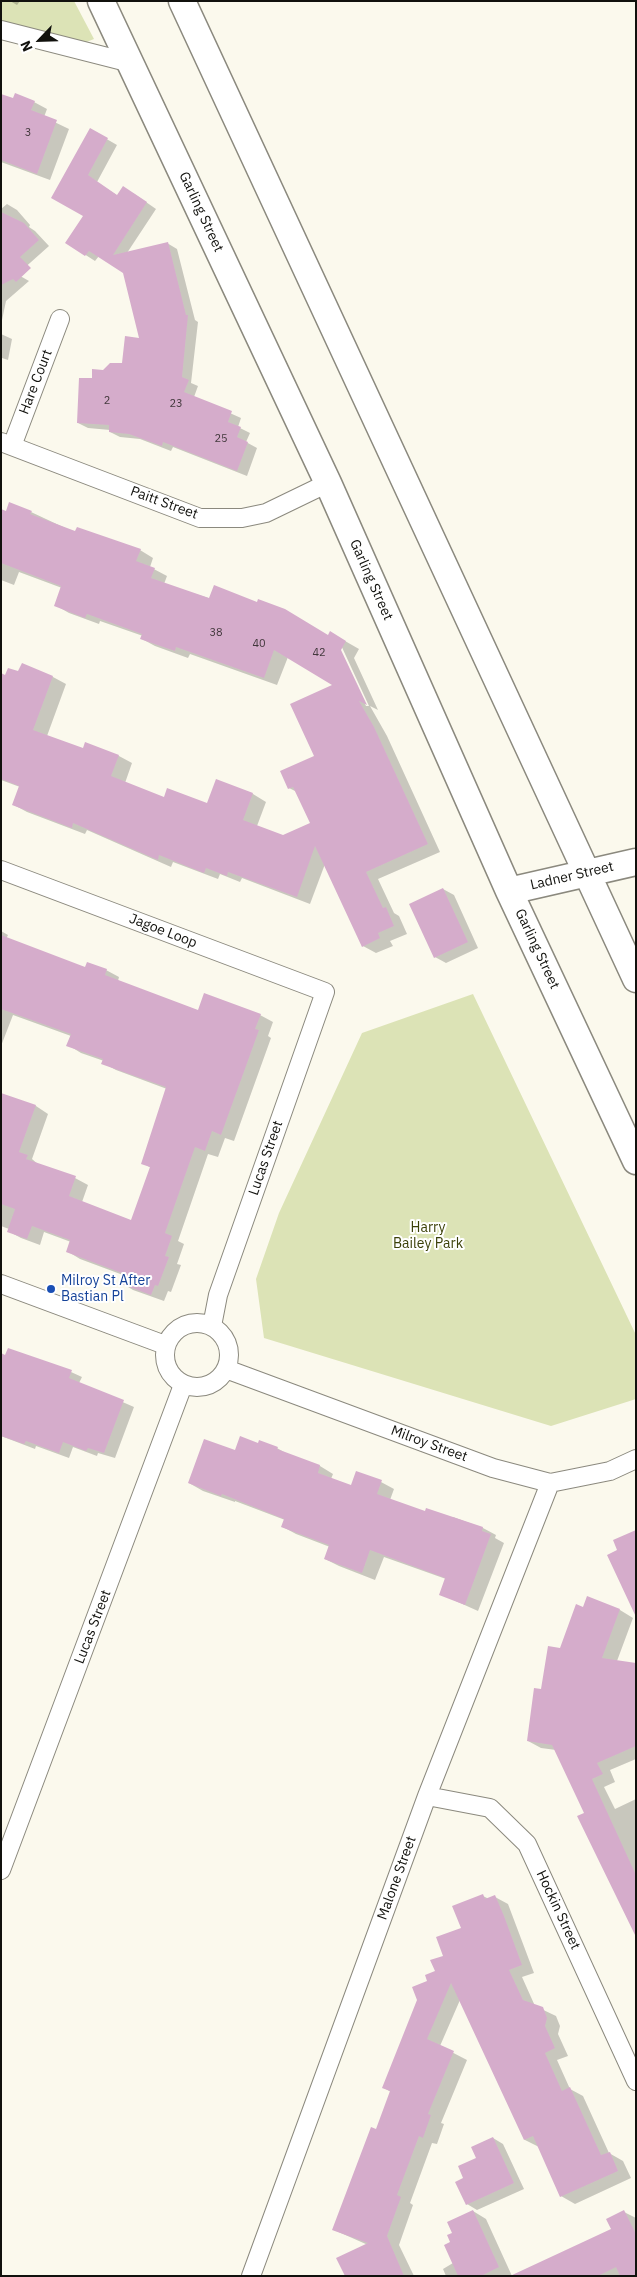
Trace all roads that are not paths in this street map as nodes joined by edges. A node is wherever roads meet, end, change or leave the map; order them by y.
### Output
1 (101, 1) edge
2 (182, 1) edge
3 (1, 30) edge
4 (131, 63) junction
5 (60, 319) dead end
6 (6, 444) edge
7 (328, 483) junction
8 (636, 862) edge
9 (1, 870) edge
10 (588, 872) junction
11 (509, 891) junction
12 (636, 979) edge
13 (326, 992) joint
14 (636, 1161) edge
15 (1, 1284) edge
16 (212, 1326) junction
17 (165, 1345) junction
18 (226, 1369) junction
19 (183, 1385) junction
20 (636, 1459) edge
21 (550, 1483) junction
22 (428, 1796) junction
23 (1, 1870) edge
24 (636, 2081) edge
25 (251, 2276) edge

1 - 4 street, Garling Street
2 - 10 street
3 - 4 street
4 - 7 street, Garling Street
5 - 6 street, Hare Court
6 - 7 street, Paitt Street
7 - 11 street, Garling Street
8 - 10 street, Ladner Street
9 - 13 street, Jagoe Loop
10 - 11 street, Ladner Street
10 - 12 street
11 - 14 street, Garling Street
13 - 16 street, Lucas Street
15 - 17 street
16 - 17 street
16 - 18 street
17 - 19 street
18 - 19 street
18 - 21 street, Milroy Street
19 - 23 street, Lucas Street
20 - 21 street, Milroy Street
21 - 22 street, Malone Street
22 - 24 street, Hockin Street
22 - 25 street, Malone Street

